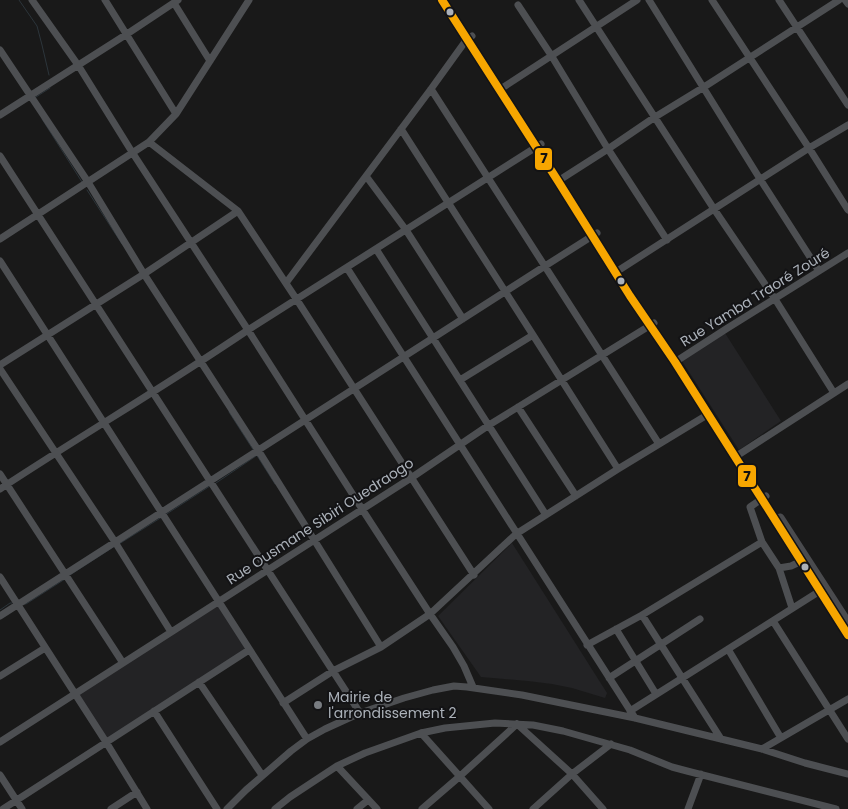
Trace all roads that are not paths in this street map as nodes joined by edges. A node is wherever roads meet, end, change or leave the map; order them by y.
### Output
1 (32, 0) edge
2 (106, 0) edge
3 (249, 0) edge
4 (442, 0) edge
5 (448, 0) edge
6 (579, 0) edge
7 (637, 0) edge
8 (649, 0) edge
9 (712, 0) edge
10 (780, 0) edge
11 (839, 0) edge
12 (845, 0) edge
13 (176, 1) edge
14 (518, 4) dead end
15 (848, 4) edge
16 (595, 26) junction
17 (797, 26) junction
18 (127, 34) junction
19 (469, 37) junction
20 (0, 50) edge
21 (551, 55) junction
22 (750, 58) junction
23 (210, 60) junction
24 (78, 65) junction
25 (704, 87) junction
26 (502, 88) junction
27 (431, 89) junction
28 (31, 96) junction
29 (848, 105) edge
30 (176, 114) junction
31 (0, 115) edge
32 (655, 117) junction
33 (848, 125) edge
34 (401, 130) junction
35 (149, 142) junction
36 (538, 145) junction
37 (809, 148) junction
38 (608, 149) junction
39 (132, 152) junction
40 (0, 156) edge
41 (366, 176) junction
42 (488, 177) junction
43 (760, 179) junction
44 (560, 180) junction
45 (88, 182) junction
46 (448, 203) junction
47 (714, 208) junction
48 (848, 210) edge
49 (238, 211) junction
50 (38, 214) junction
51 (406, 230) junction
52 (595, 235) junction
53 (0, 239) edge
54 (667, 240) junction
55 (192, 243) junction
56 (376, 250) junction
57 (848, 253) edge
58 (0, 261) edge
59 (544, 266) junction
60 (347, 268) junction
61 (618, 271) junction
62 (819, 271) junction
63 (144, 274) junction
64 (286, 283) junction
65 (505, 292) junction
66 (775, 299) junction
67 (297, 300) junction
68 (96, 304) junction
69 (463, 319) junction
70 (652, 324) junction
71 (248, 330) junction
72 (46, 335) junction
73 (533, 335) junction
74 (432, 338) junction
75 (602, 355) junction
76 (403, 357) junction
77 (677, 361) junction
78 (201, 362) junction
79 (0, 365) edge
80 (0, 369) edge
81 (460, 380) junction
82 (562, 380) junction
83 (848, 384) edge
84 (355, 389) junction
85 (152, 392) junction
86 (834, 393) junction
87 (518, 407) junction
88 (708, 414) junction
89 (305, 420) junction
90 (103, 422) junction
91 (488, 425) junction
92 (659, 444) junction
93 (460, 445) junction
94 (258, 450) junction
95 (56, 453) junction
96 (737, 456) junction
97 (618, 469) junction
98 (0, 474) edge
99 (411, 478) junction
100 (210, 481) junction
101 (3, 487) edge
102 (576, 496) junction
103 (764, 498) junction
104 (362, 509) junction
105 (162, 512) junction
106 (546, 515) junction
107 (516, 534) junction
108 (314, 540) junction
109 (115, 542) junction
110 (762, 542) junction
111 (804, 560) junction
112 (779, 568) junction
113 (268, 570) junction
114 (66, 574) junction
115 (474, 574) junction
116 (0, 577) edge
117 (823, 589) junction
118 (218, 601) junction
119 (18, 605) junction
120 (792, 608) junction
121 (430, 614) junction
122 (642, 615) junction
123 (0, 616) edge
124 (700, 619) dead end
125 (773, 621) junction
126 (848, 623) edge
127 (616, 629) junction
128 (171, 632) junction
129 (848, 635) edge
130 (587, 645) junction
131 (660, 645) junction
132 (382, 647) junction
133 (45, 648) junction
134 (728, 649) junction
135 (249, 650) junction
136 (635, 661) junction
137 (123, 663) junction
138 (333, 671) junction
139 (0, 676) edge
140 (609, 678) junction
141 (682, 678) junction
142 (200, 682) junction
143 (473, 687) junction
144 (75, 694) junction
145 (656, 694) junction
146 (848, 699) edge
147 (283, 703) junction
148 (830, 710) junction
149 (154, 711) junction
150 (630, 711) junction
151 (360, 713) junction
152 (635, 718) junction
153 (516, 724) junction
154 (421, 733) junction
155 (782, 738) junction
156 (307, 739) junction
157 (721, 739) junction
158 (848, 739) edge
159 (0, 742) edge
160 (106, 742) junction
161 (611, 744) junction
162 (762, 750) junction
163 (337, 766) junction
164 (572, 774) junction
165 (701, 774) junction
166 (848, 774) edge
167 (0, 775) edge
168 (262, 776) junction
169 (460, 777) junction
170 (136, 792) junction
171 (16, 800) junction
172 (368, 800) junction
173 (3, 809) edge
174 (22, 809) edge
175 (111, 809) edge
176 (148, 809) edge
177 (217, 809) edge
178 (227, 809) edge
179 (275, 809) edge
180 (358, 809) edge
181 (377, 809) edge
182 (422, 809) edge
183 (489, 809) edge
184 (533, 809) edge
185 (603, 809) edge
186 (688, 809) edge
187 (836, 809) edge

1 - 24 street
2 - 18 street
3 - 23 street
4 - 19 main road
5 - 19 main road
6 - 16 street
7 - 16 street
8 - 25 street
9 - 22 street
10 - 17 street
11 - 17 street
12 - 15 street
13 - 18 street
13 - 23 street
14 - 21 street
16 - 21 street
16 - 32 street
17 - 22 street
17 - 29 street
18 - 24 street
18 - 30 street
19 - 26 main road
19 - 27 street
20 - 28 street
21 - 26 street
21 - 38 street
22 - 25 street
22 - 37 street
23 - 30 street
24 - 28 street
24 - 39 street
25 - 32 street
25 - 43 street
26 - 36 main road
27 - 34 street
27 - 42 street
28 - 31 street
28 - 45 street
30 - 35 street
32 - 38 street
32 - 47 street
33 - 37 street
34 - 41 street
34 - 46 street
35 - 39 street
35 - 49 street
36 - 42 street
36 - 44 main road
37 - 43 street
37 - 48 street
38 - 44 street
38 - 54 street
39 - 45 street
39 - 55 street
40 - 50 street
41 - 51 street
41 - 64 street
42 - 46 street
42 - 59 street
43 - 47 street
43 - 62 street
44 - 52 main road
45 - 50 street
45 - 63 street
46 - 51 street
46 - 65 street
47 - 54 street
47 - 66 street
49 - 55 street
49 - 64 street
50 - 53 street
50 - 68 street
51 - 56 street
51 - 69 street
52 - 59 street
52 - 61 main road
54 - 61 street
55 - 63 street
55 - 71 street
56 - 60 street
56 - 74 street
57 - 62 street, Rue Yamba Traoré Zouré
58 - 72 street
59 - 65 street
59 - 75 street
60 - 67 street
60 - 76 street
61 - 70 main road
62 - 66 street, Rue Yamba Traoré Zouré
63 - 68 street
63 - 78 street
64 - 67 street
65 - 69 street
65 - 73 street
66 - 77 street, Rue Yamba Traoré Zouré
66 - 86 street
67 - 71 street
67 - 84 street
68 - 72 street
68 - 85 street
69 - 74 street
70 - 75 street, Rue Ousmane Sibiri Ouedraogo
70 - 77 main road
71 - 78 street
71 - 89 street
72 - 79 street
72 - 90 street
73 - 81 street
73 - 82 street
74 - 76 street
74 - 81 street
75 - 82 street, Rue Ousmane Sibiri Ouedraogo
75 - 92 street
76 - 84 street
76 - 93 street
77 - 88 main road
77 - 96 main road
78 - 85 street
78 - 94 street
80 - 95 street
81 - 91 street
82 - 87 street, Rue Ousmane Sibiri Ouedraogo
82 - 97 street
83 - 86 street
84 - 89 street
84 - 99 street
85 - 90 street
85 - 100 street
86 - 96 street
87 - 91 street, Rue Ousmane Sibiri Ouedraogo
87 - 102 street
88 - 92 street
88 - 96 main road
89 - 94 street
89 - 104 street
90 - 95 street
90 - 105 street
91 - 93 street, Rue Ousmane Sibiri Ouedraogo
91 - 106 street
92 - 97 street
93 - 99 street, Rue Ousmane Sibiri Ouedraogo
93 - 107 street
94 - 100 street
94 - 108 street
95 - 101 street
95 - 109 street
96 - 103 main road
97 - 102 street
98 - 101 street
99 - 104 street, Rue Ousmane Sibiri Ouedraogo
99 - 115 street
100 - 105 street
100 - 113 street
101 - 114 street
102 - 106 street
103 - 110 street
103 - 111 main road
104 - 108 street, Rue Ousmane Sibiri Ouedraogo
104 - 121 street
105 - 109 street
105 - 118 street
106 - 107 street
107 - 115 street
107 - 130 street
108 - 113 street, Rue Ousmane Sibiri Ouedraogo
108 - 132 street
109 - 114 street
109 - 128 street
110 - 112 street
110 - 122 street
111 - 112 street
111 - 117 main road
112 - 120 street
113 - 118 street, Rue Ousmane Sibiri Ouedraogo
113 - 138 street
114 - 119 street
114 - 137 street
115 - 121 street
116 - 119 street
117 - 120 street
117 - 126 main road
117 - 129 main road
118 - 128 street, Rue Ousmane Sibiri Ouedraogo
118 - 135 street
119 - 123 street
119 - 133 street
120 - 125 street
121 - 132 street
121 - 143 street
122 - 127 street
122 - 131 street
124 - 131 street
125 - 134 street
125 - 148 street
127 - 130 street
127 - 136 street
128 - 137 street, Rue Ousmane Sibiri Ouedraogo
130 - 140 street
131 - 136 street
131 - 141 street
132 - 138 street
133 - 139 street
133 - 144 street
134 - 141 street
134 - 155 street
135 - 142 street
135 - 147 street
136 - 140 street
136 - 145 street
137 - 144 street, Rue Ousmane Sibiri Ouedraogo
138 - 147 street
138 - 151 street
140 - 150 street
141 - 145 street
141 - 157 street
142 - 149 street
142 - 168 street
143 - 151 street
143 - 152 street
144 - 159 street, Rue Ousmane Sibiri Ouedraogo
144 - 160 street
145 - 150 street
146 - 148 street
147 - 156 street
148 - 155 street
148 - 158 street
149 - 160 street
149 - 177 street
150 - 152 street
151 - 156 street
152 - 157 street
153 - 154 street
153 - 161 street
153 - 164 street
153 - 169 street
154 - 163 street
154 - 169 street
155 - 162 street
156 - 168 street
157 - 162 street
160 - 170 street
160 - 171 street
161 - 164 street
161 - 165 street
162 - 166 street
163 - 172 street
163 - 179 street
164 - 184 street
164 - 185 street
165 - 186 street
165 - 187 street
167 - 171 street
168 - 178 street
169 - 182 street
169 - 183 street
170 - 175 street
170 - 176 street
171 - 173 street
171 - 174 street
172 - 180 street
172 - 181 street

